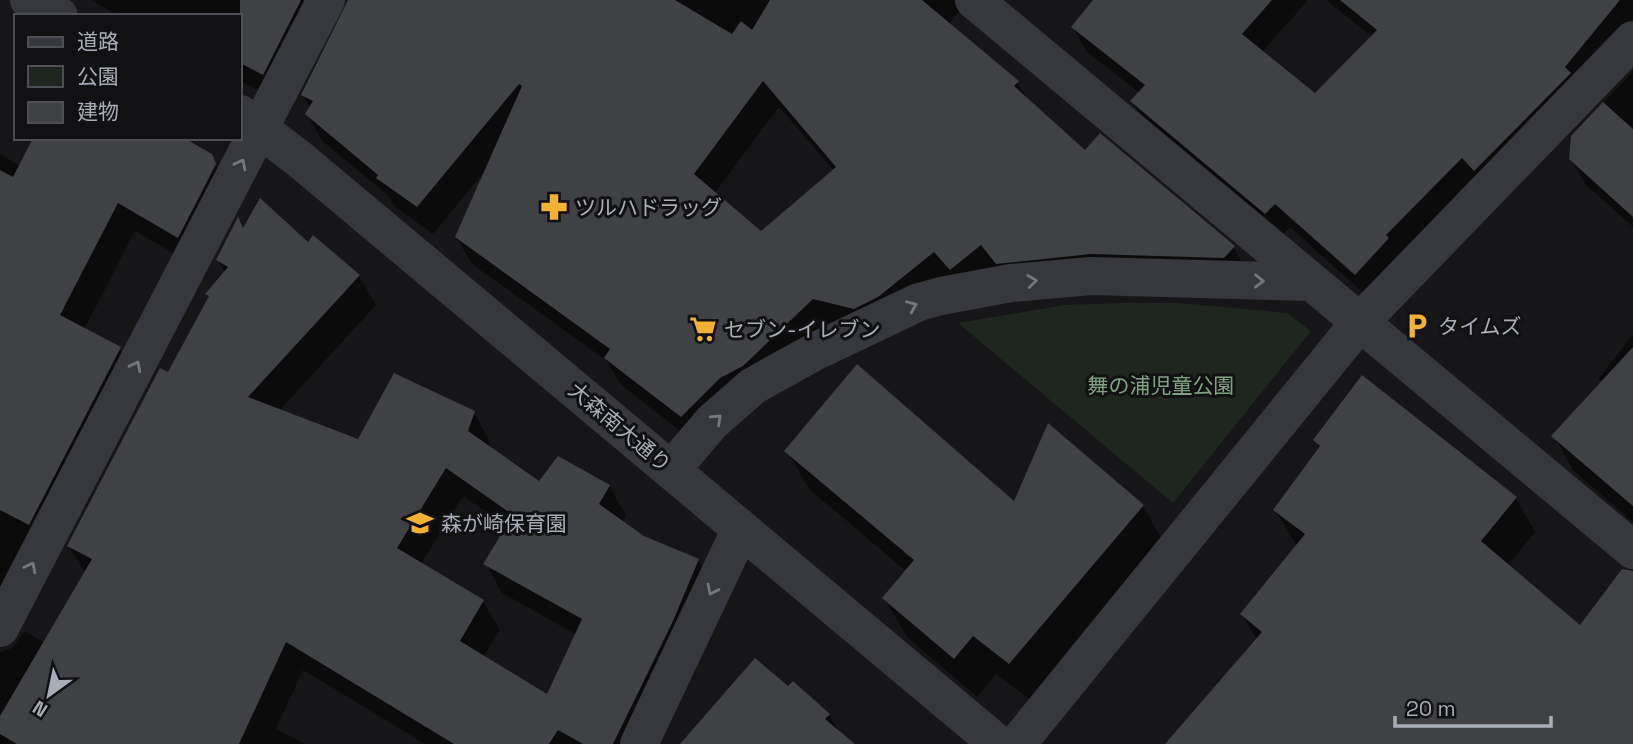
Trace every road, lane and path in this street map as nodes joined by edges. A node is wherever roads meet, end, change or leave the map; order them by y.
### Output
1 (29, 0) edge
2 (326, 0) edge
3 (974, 0) edge
4 (55, 14) edge
5 (1633, 40) edge
6 (250, 120) edge
7 (242, 136) edge
8 (240, 140) edge
9 (1311, 282) junction
10 (1360, 322) junction
11 (671, 470) junction
12 (741, 528) junction
13 (1633, 550) edge
14 (0, 628) edge
15 (639, 744) edge
16 (998, 744) edge
17 (1017, 744) edge

1 - 4 street
2 - 6 street
3 - 9 street
5 - 10 street
7 -> 6 street
6 - 11 street, 大森南大通り
14 -> 8 street
9 - 10 street
11 -> 9 street
10 - 13 street
10 - 17 street
11 - 12 street, 大森南大通り
12 -> 15 street
12 - 16 street, 大森南大通り

